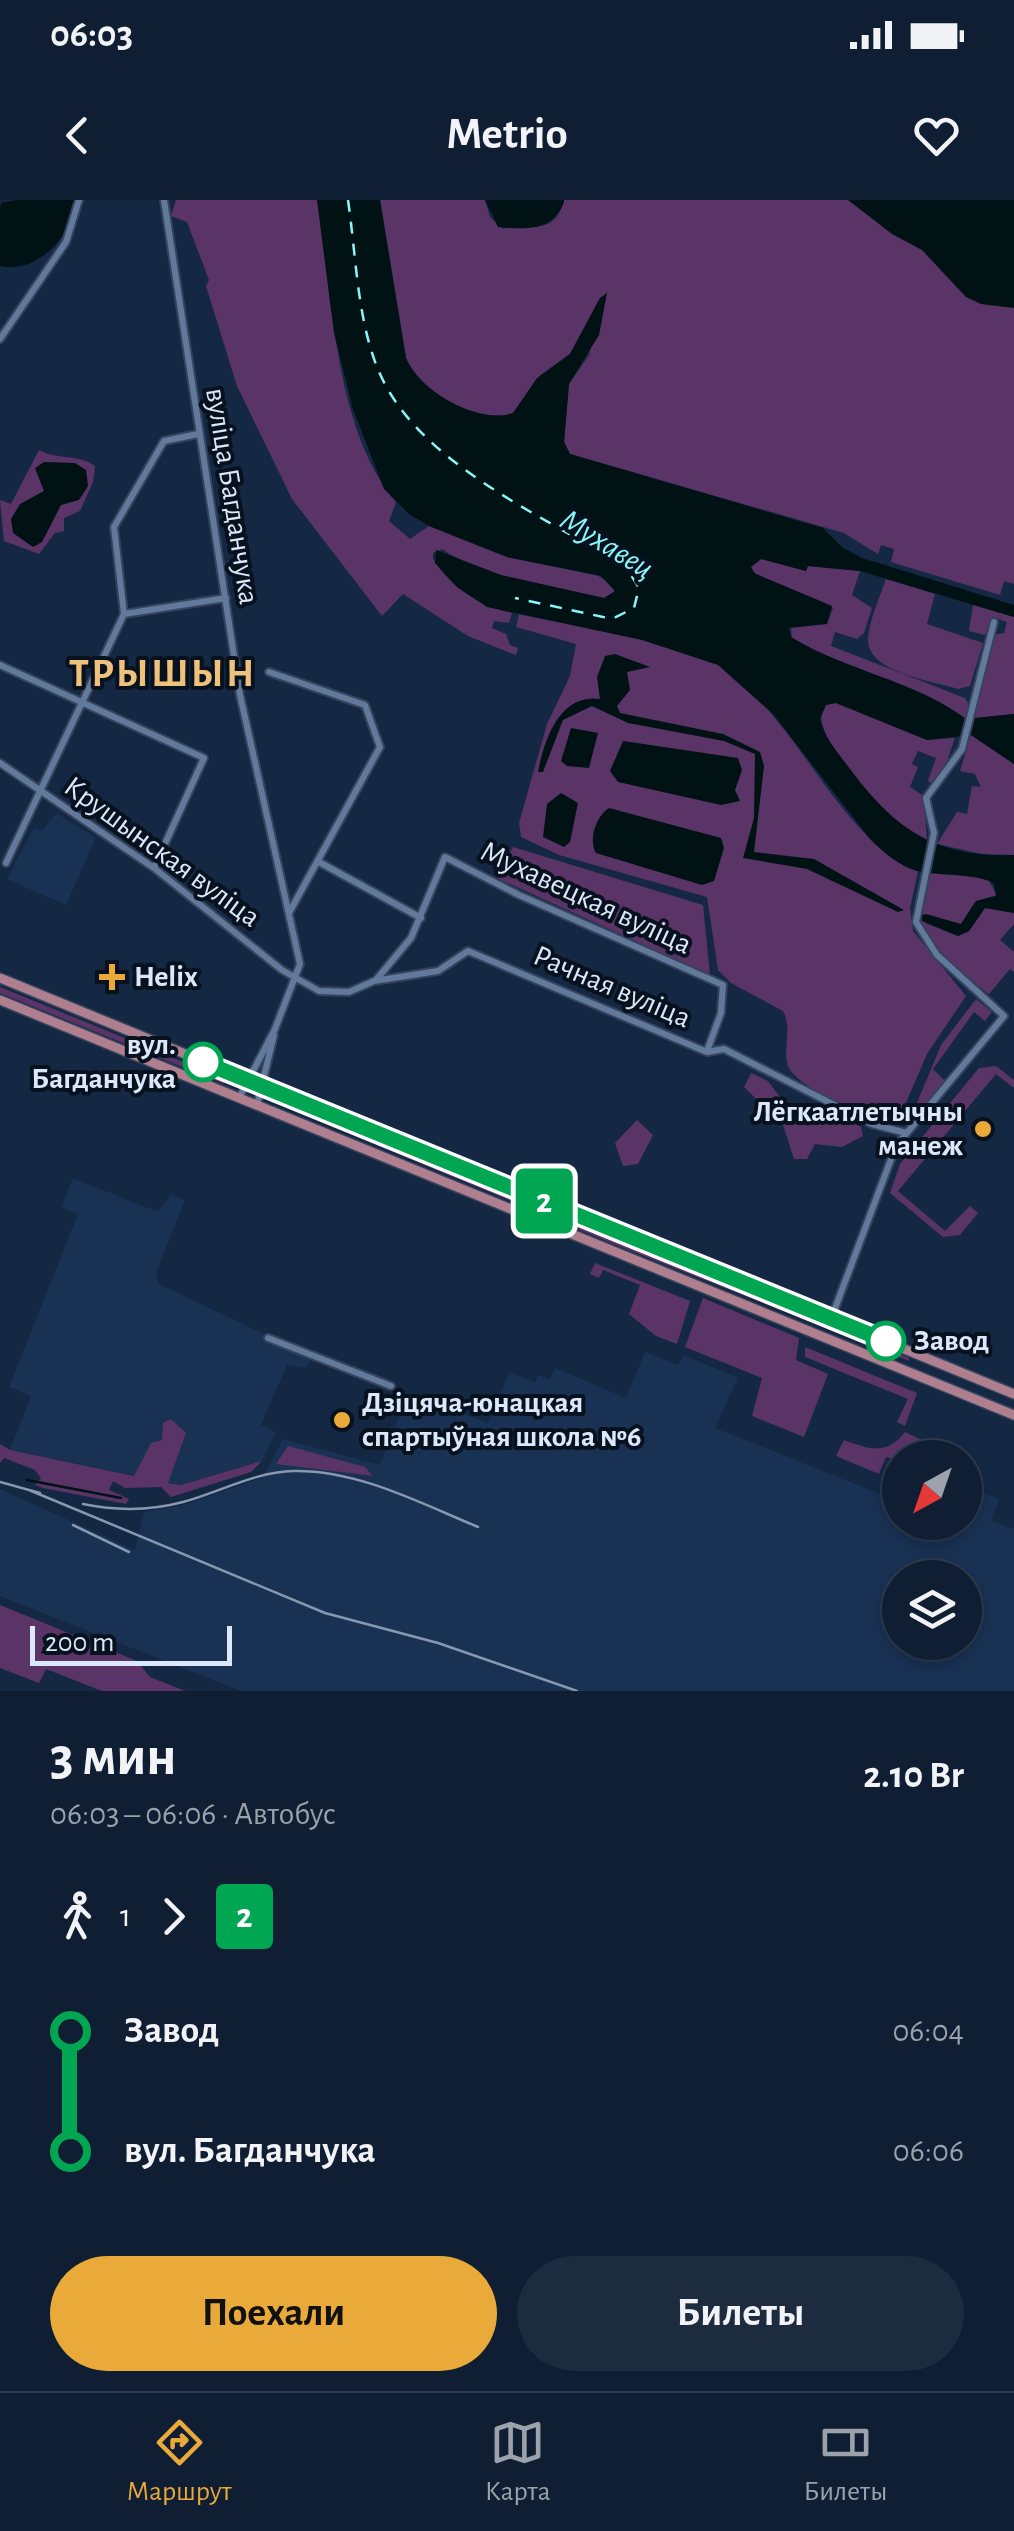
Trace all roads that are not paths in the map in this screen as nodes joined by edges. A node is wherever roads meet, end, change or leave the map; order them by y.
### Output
1 (79, 200) edge
2 (164, 200) edge
3 (0, 339) edge
4 (198, 434) junction
5 (226, 598) junction
6 (124, 614) junction
7 (994, 622) dead end
8 (0, 665) edge
9 (269, 672) dead end
10 (85, 701) junction
11 (0, 763) edge
12 (42, 794) junction
13 (319, 862) junction
14 (6, 863) dead end
15 (154, 868) junction
16 (289, 914) junction
17 (421, 918) junction
18 (0, 978) edge
19 (296, 980) junction
20 (374, 981) junction
21 (0, 1000) edge
22 (275, 1029) junction
23 (707, 1052) junction
24 (248, 1080) junction
25 (264, 1087) junction
26 (239, 1098) junction
27 (257, 1105) junction
28 (906, 1133) junction
29 (832, 1319) junction
30 (268, 1338) dead end
31 (910, 1351) junction
32 (903, 1369) junction
33 (955, 1370) junction
34 (391, 1386) dead end
35 (947, 1387) junction
36 (1014, 1394) edge
37 (1014, 1415) edge

1 - 3 street
2 - 4 street, вуліца Багданчука
4 - 5 street, вуліца Багданчука
4 - 6 street
5 - 6 street
5 - 16 street, вуліца Багданчука
6 - 10 street
7 - 28 street
8 - 10 street
9 - 13 street
10 - 12 street
10 - 15 street
11 - 12 street, Крушынская вуліца
12 - 14 street
12 - 15 street, Крушынская вуліца
13 - 16 street
13 - 17 street
15 - 19 street, Крушынская вуліца
16 - 19 street, вуліца Багданчука
17 - 20 street, Мухавецкая вуліца
17 - 23 street, Мухавецкая вуліца
18 - 24 main road
19 - 20 street, Рачная вуліца
19 - 22 street, вуліца Багданчука
20 - 23 street, Рачная вуліца
21 - 26 main road
22 - 24 street, вуліца Багданчука
22 - 25 street, вуліца Багданчука
23 - 28 street, Рачная вуліца
24 - 25 main road
24 - 26 street, вуліца Багданчука
25 - 27 street, вуліца Багданчука
25 - 29 main road
26 - 27 main road
27 - 32 main road
28 - 29 street
29 - 31 main road
30 - 34 street
31 - 32 main road
31 - 33 main road
32 - 35 main road
33 - 35 main road
33 - 36 main road
35 - 37 main road

